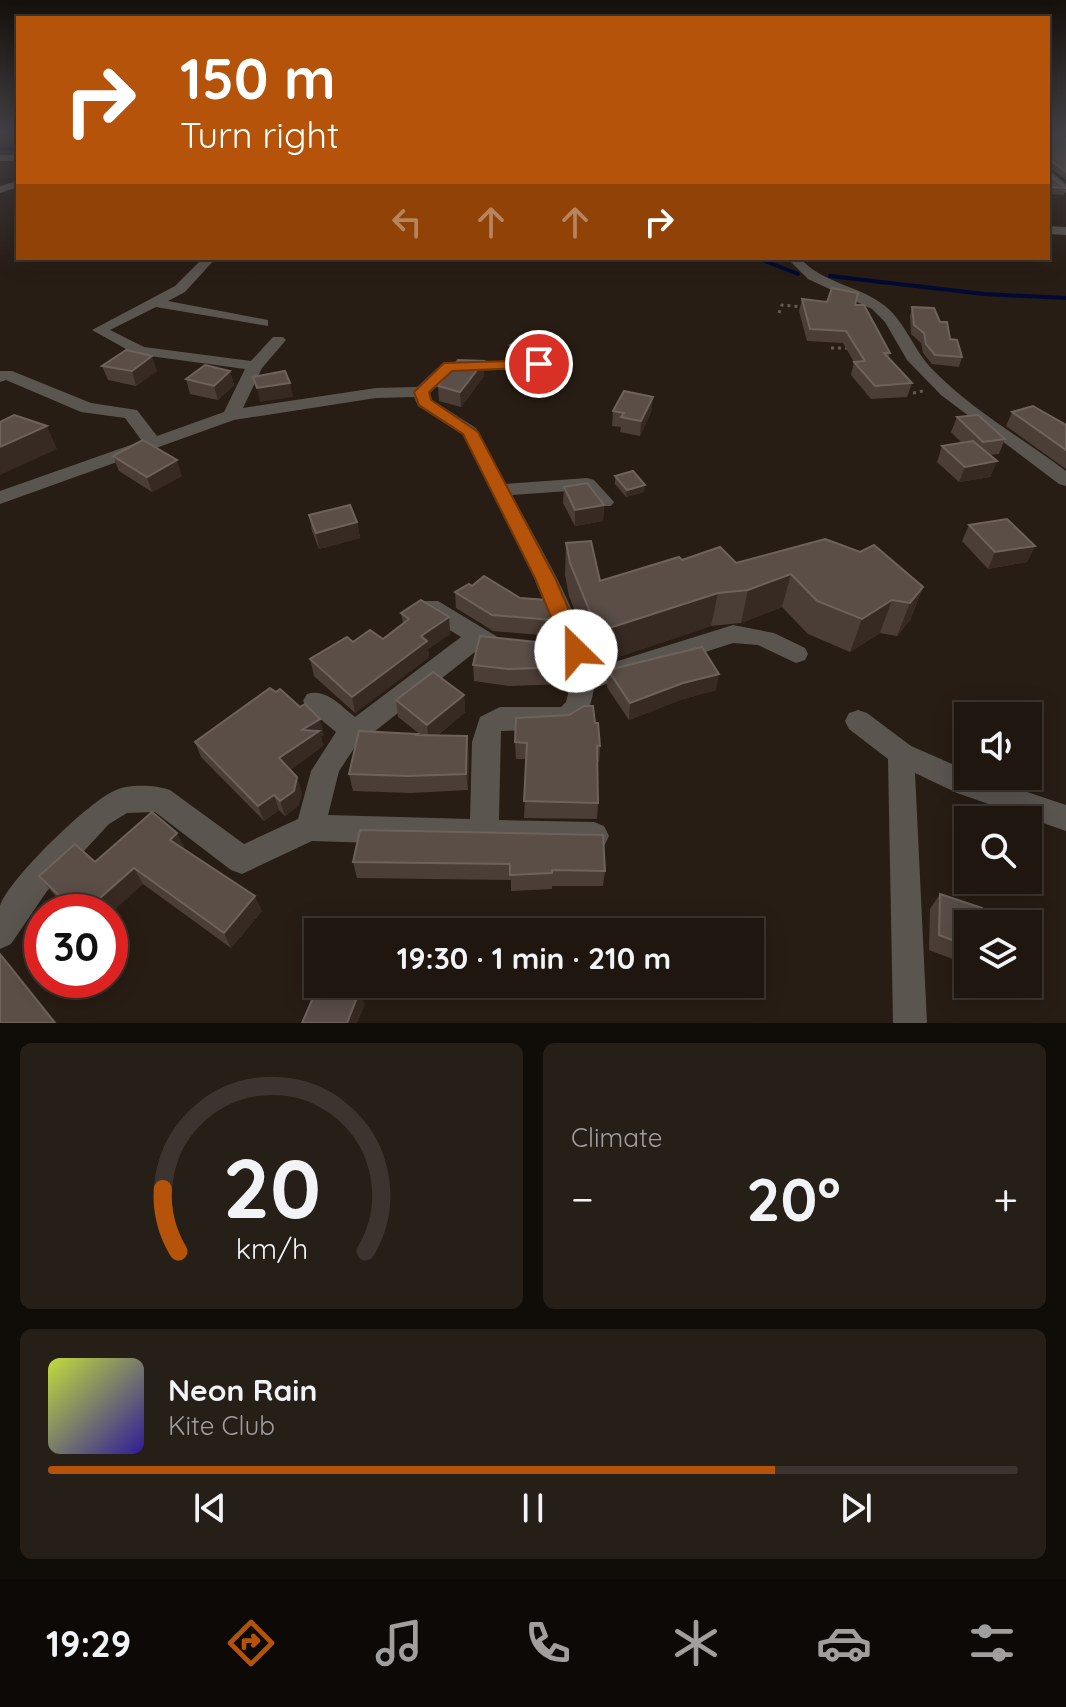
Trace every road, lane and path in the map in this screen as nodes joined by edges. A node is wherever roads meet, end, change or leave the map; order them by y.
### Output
1 (208, 260) edge
2 (794, 260) edge
3 (158, 303) junction
4 (804, 307) edge
5 (779, 313) dead end
6 (263, 323) dead end
7 (278, 340) dead end
8 (516, 345) dead end
9 (831, 348) dead end
10 (861, 349) edge
11 (255, 366) junction
12 (0, 377) edge
13 (421, 392) junction
14 (231, 415) junction
15 (153, 443) junction
16 (1066, 480) edge
17 (500, 490) junction
18 (0, 498) edge
19 (604, 502) edge
20 (430, 607) edge
21 (477, 638) junction
22 (513, 646) edge
23 (796, 654) dead end
24 (583, 682) junction
25 (316, 701) dead end
26 (858, 721) dead end
27 (354, 732) junction
28 (901, 754) junction
29 (1066, 818) edge
30 (310, 828) junction
31 (484, 831) junction
32 (597, 836) edge
33 (0, 933) edge
34 (910, 1023) edge

1 - 3 street
2 - 16 street
3 - 6 street
3 - 11 street
4 - 5 path
7 - 11 street
8 - 13 street
9 - 10 path
11 - 14 street
12 - 15 street
13 - 14 street
13 - 17 street
14 - 15 street
15 - 18 street
17 - 19 street
17 - 24 street
20 - 21 street
21 - 22 street
21 - 27 street
23 - 24 street
24 - 31 street
25 - 27 street
26 - 28 street
27 - 30 street
28 - 29 street
28 - 34 street
30 - 31 street
30 - 33 street
31 - 32 street

